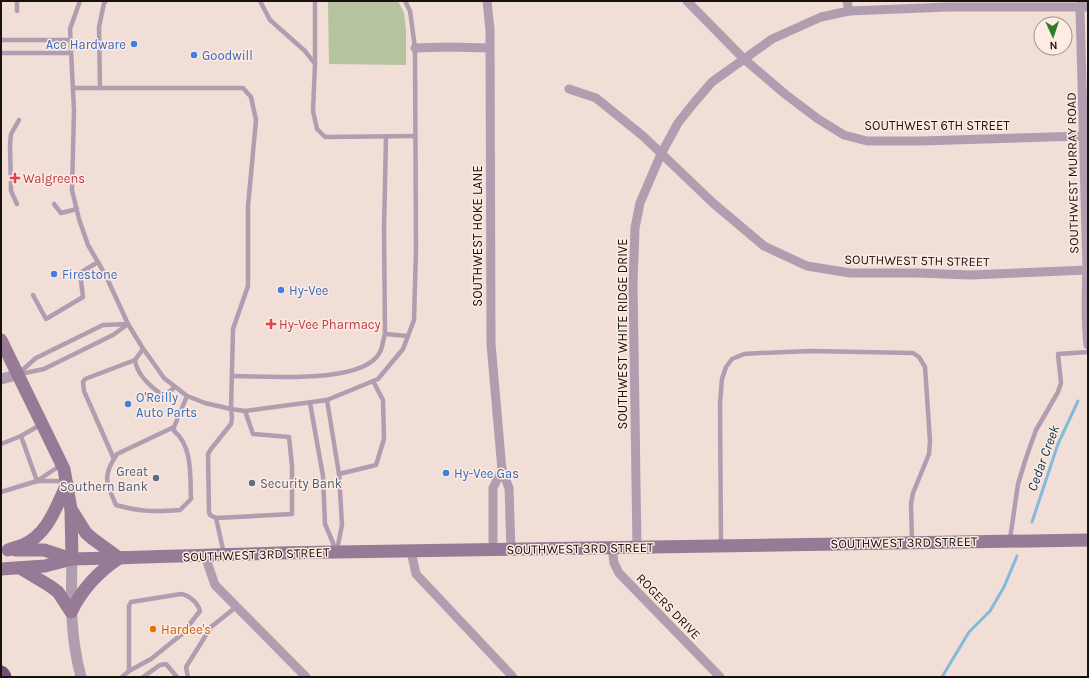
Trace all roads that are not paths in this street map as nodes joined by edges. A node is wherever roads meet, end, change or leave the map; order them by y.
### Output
1 (18, 1) edge
2 (80, 1) edge
3 (106, 1) edge
4 (260, 1) edge
5 (315, 1) edge
6 (404, 1) edge
7 (487, 1) edge
8 (687, 1) edge
9 (847, 1) edge
10 (948, 4) edge
11 (1083, 5) edge
12 (18, 11) dead end
13 (849, 11) junction
14 (1, 40) edge
15 (70, 40) junction
16 (415, 48) junction
17 (489, 48) junction
18 (1, 53) edge
19 (71, 53) junction
20 (744, 60) junction
21 (315, 64) junction
22 (72, 88) junction
23 (100, 88) junction
24 (569, 89) dead end
25 (19, 120) dead end
26 (416, 136) junction
27 (1083, 136) junction
28 (386, 137) junction
29 (661, 154) junction
30 (17, 204) dead end
31 (54, 204) dead end
32 (77, 209) junction
33 (98, 262) junction
34 (1087, 270) junction
35 (33, 295) dead end
36 (128, 324) junction
37 (385, 334) junction
38 (408, 336) junction
39 (1, 340) edge
40 (1088, 345) edge
41 (143, 349) junction
42 (1088, 352) edge
43 (136, 360) junction
44 (17, 375) junction
45 (232, 376) junction
46 (1, 379) edge
47 (373, 381) junction
48 (175, 387) junction
49 (188, 396) junction
50 (327, 400) junction
51 (310, 404) junction
52 (231, 409) junction
53 (245, 411) junction
54 (42, 424) junction
55 (174, 427) junction
56 (21, 436) junction
57 (1, 444) edge
58 (114, 459) junction
59 (62, 464) junction
60 (502, 470) junction
61 (339, 474) junction
62 (37, 481) junction
63 (67, 483) junction
64 (1, 492) edge
65 (71, 510) junction
66 (216, 518) junction
67 (1088, 540) edge
68 (1010, 541) junction
69 (912, 542) junction
70 (721, 544) junction
71 (612, 547) junction
72 (636, 547) junction
73 (4, 550) edge
74 (493, 550) junction
75 (511, 550) junction
76 (411, 551) junction
77 (336, 552) junction
78 (224, 555) junction
79 (205, 556) junction
80 (119, 558) junction
81 (72, 559) junction
82 (20, 568) junction
83 (1, 569) edge
84 (236, 607) junction
85 (71, 612) junction
86 (129, 671) junction
87 (1, 674) edge
88 (3, 677) edge
89 (81, 677) edge
90 (122, 677) edge
91 (143, 677) edge
92 (177, 677) edge
93 (188, 677) edge
94 (306, 677) edge
95 (514, 677) edge
96 (720, 677) edge

1 - 12 lane
2 - 15 lane
3 - 23 lane
4 - 21 lane
5 - 21 lane
6 - 16 lane
7 - 17 street, SOUTHWEST HOKE LANE
8 - 20 street, SOUTHWEST 6TH STREET
9 - 13 street
10 - 11 street, SOUTHWEST WHITE RIDGE DRIVE
10 - 13 street, SOUTHWEST WHITE RIDGE DRIVE
11 - 27 street, SOUTHWEST MURRAY ROAD
13 - 20 street, SOUTHWEST WHITE RIDGE DRIVE
14 - 15 lane
15 - 19 lane
16 - 17 street
16 - 26 lane
17 - 60 street, SOUTHWEST HOKE LANE
18 - 19 lane
19 - 22 lane
20 - 27 street, SOUTHWEST 6TH STREET
20 - 29 street, SOUTHWEST WHITE RIDGE DRIVE
21 - 28 lane
22 - 23 lane
22 - 32 lane
23 - 45 lane
24 - 29 street, SOUTHWEST 5TH STREET
25 - 30 lane
26 - 28 lane
26 - 38 lane
27 - 34 street, SOUTHWEST MURRAY ROAD
28 - 37 lane
29 - 34 street, SOUTHWEST 5TH STREET
29 - 72 street, SOUTHWEST WHITE RIDGE DRIVE
31 - 32 lane
32 - 33 lane
33 - 35 lane
33 - 36 lane
34 - 40 street, SOUTHWEST MURRAY ROAD
36 - 41 lane
36 - 44 lane
36 - 44 lane
37 - 38 lane
37 - 45 lane
38 - 47 lane
39 - 44 main road
41 - 43 lane
41 - 48 lane
42 - 68 lane
43 - 48 lane
43 - 58 lane
44 - 46 street
44 - 54 main road
45 - 52 lane
47 - 50 lane
47 - 61 lane
48 - 49 lane
49 - 52 lane
49 - 55 lane
50 - 51 lane
50 - 61 lane
51 - 53 lane
51 - 77 lane
52 - 53 lane
52 - 66 lane
53 - 66 lane
54 - 56 lane
54 - 59 main road
55 - 58 lane
55 - 58 lane
56 - 57 lane
56 - 62 lane
59 - 62 lane
59 - 63 main road
60 - 74 street
60 - 75 street, SOUTHWEST HOKE LANE
61 - 77 lane
62 - 63 lane
62 - 64 lane
63 - 65 main road
63 - 73 main road
65 - 80 main road
65 - 81 main road
66 - 78 lane
67 - 68 main road, SOUTHWEST 3RD STREET
68 - 69 main road, SOUTHWEST 3RD STREET
69 - 70 main road, SOUTHWEST 3RD STREET
69 - 70 lane
70 - 72 main road, SOUTHWEST 3RD STREET
71 - 72 main road, SOUTHWEST 3RD STREET
71 - 75 main road, SOUTHWEST 3RD STREET
71 - 96 street, ROGERS DRIVE
73 - 81 main road, SOUTHWEST 3RD STREET
74 - 75 main road, SOUTHWEST 3RD STREET
74 - 76 main road, SOUTHWEST 3RD STREET
76 - 77 main road, SOUTHWEST 3RD STREET
76 - 95 street
77 - 78 main road, SOUTHWEST 3RD STREET
78 - 79 main road, SOUTHWEST 3RD STREET
79 - 80 main road, SOUTHWEST 3RD STREET
79 - 84 street
80 - 81 main road, SOUTHWEST 3RD STREET
80 - 85 main road
81 - 82 main road, SOUTHWEST 3RD STREET
81 - 85 street
82 - 83 main road, SOUTHWEST 3RD STREET
82 - 85 main road
84 - 93 lane
84 - 94 street
85 - 89 street
86 - 86 lane
86 - 90 lane
87 - 88 highway
91 - 92 lane

